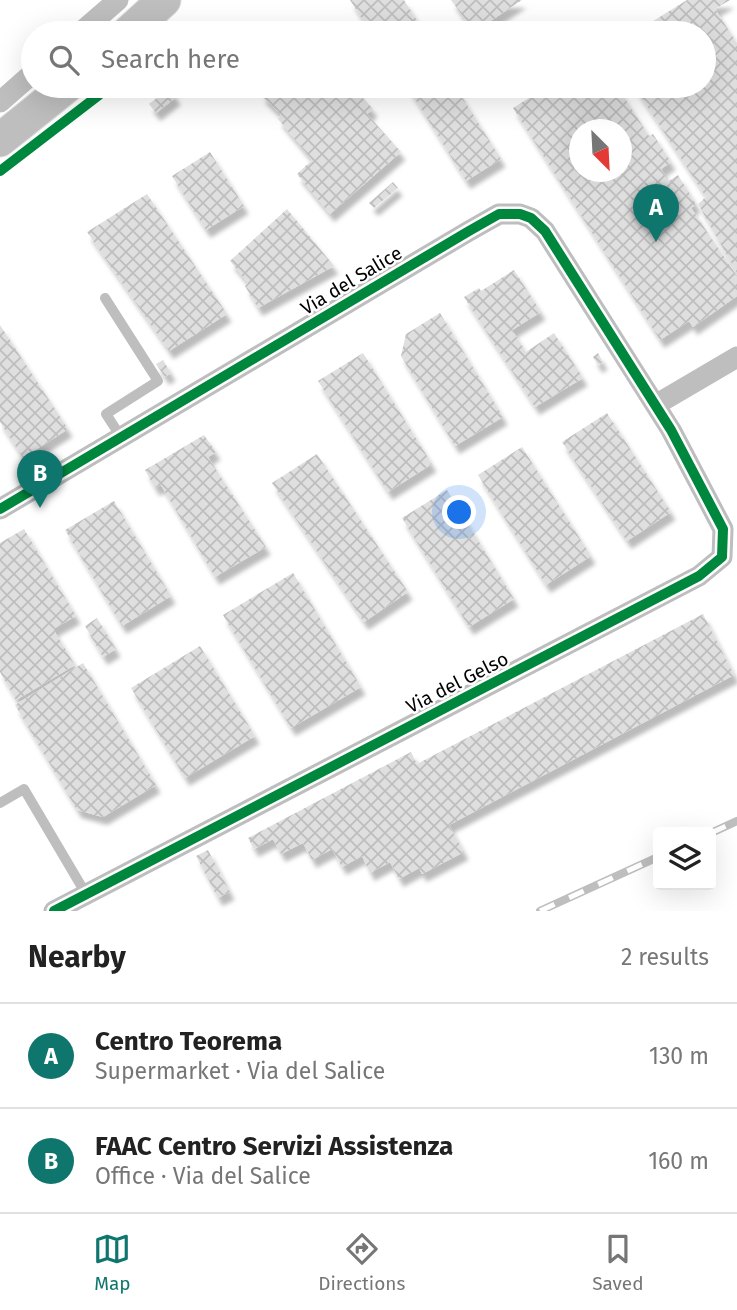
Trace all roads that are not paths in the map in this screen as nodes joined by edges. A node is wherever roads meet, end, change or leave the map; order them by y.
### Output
1 (118, 0) edge
2 (164, 0) edge
3 (94, 21) edge
4 (141, 21) edge
5 (21, 84) edge
6 (52, 98) edge
7 (0, 102) edge
8 (0, 140) edge
9 (105, 298) dead end
10 (737, 357) edge
11 (657, 404) junction
12 (121, 437) junction
13 (0, 509) edge
14 (0, 803) edge
15 (86, 894) junction
16 (54, 911) edge

1 - 3 street
2 - 4 main road
5 - 7 street
6 - 8 main road
9 - 12 lane
10 - 11 street
11 - 12 street, Via del Salice
11 - 15 street, Via del Gelso
12 - 13 street, Via del Salice
14 - 15 lane
15 - 16 street, Via del Gelso

